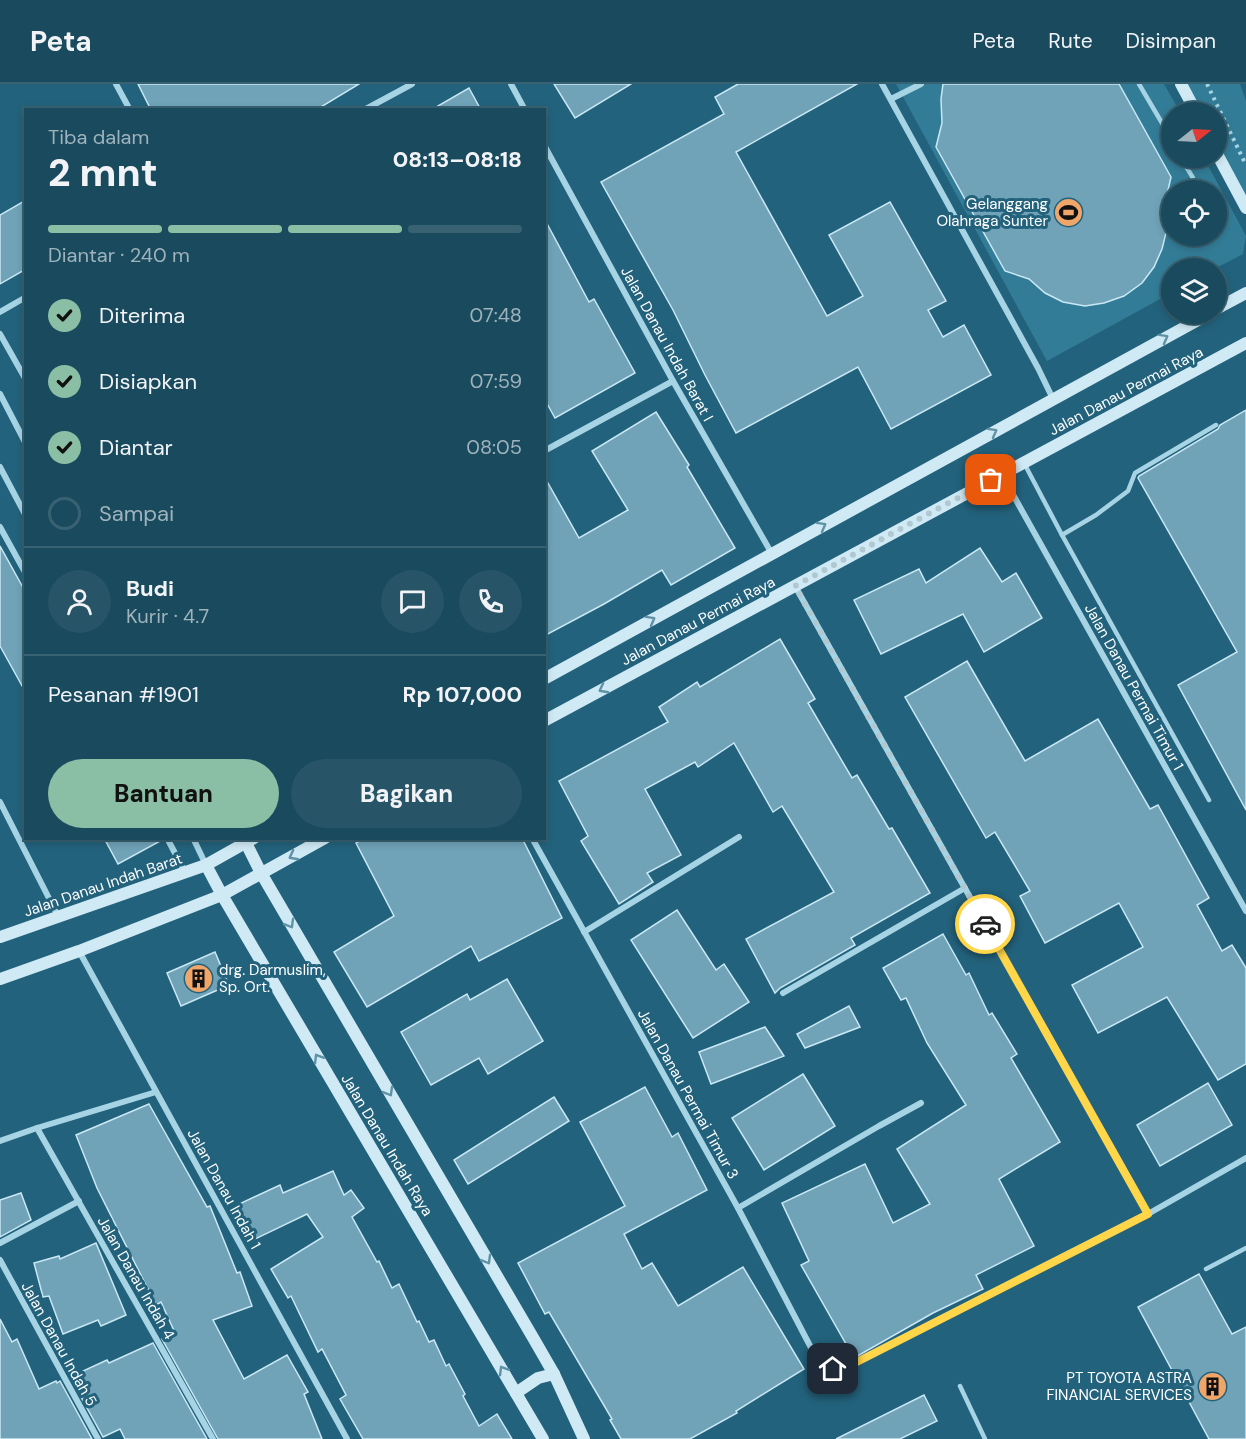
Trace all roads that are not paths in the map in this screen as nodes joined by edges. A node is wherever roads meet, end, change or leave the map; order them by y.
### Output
1 (116, 84) edge
2 (412, 84) edge
3 (512, 84) edge
4 (882, 84) edge
5 (921, 84) edge
6 (1139, 84) edge
7 (1181, 84) edge
8 (891, 99) junction
9 (1191, 102) edge
10 (129, 108) edge
11 (368, 108) edge
12 (524, 108) edge
13 (1161, 121) edge
14 (546, 149) edge
15 (1187, 168) edge
16 (1225, 168) edge
17 (1193, 178) dead end
18 (1246, 208) edge
19 (1246, 293) edge
20 (24, 298) edge
21 (1227, 303) edge
22 (0, 312) edge
23 (1191, 324) edge
24 (0, 334) edge
25 (1246, 343) edge
26 (24, 376) edge
27 (673, 381) junction
28 (0, 394) edge
29 (1053, 399) junction
30 (1216, 425) dead end
31 (24, 440) edge
32 (546, 450) edge
33 (1024, 463) junction
34 (0, 467) edge
35 (1002, 475) junction
36 (24, 512) edge
37 (0, 527) edge
38 (1062, 535) junction
39 (772, 554) junction
40 (24, 570) edge
41 (795, 586) junction
42 (546, 678) edge
43 (546, 720) edge
44 (1209, 800) dead end
45 (0, 802) edge
46 (739, 837) dead end
47 (168, 840) edge
48 (194, 840) edge
49 (321, 840) edge
50 (533, 840) edge
51 (246, 842) edge
52 (209, 863) junction
53 (185, 872) junction
54 (258, 875) junction
55 (965, 888) junction
56 (224, 894) junction
57 (1246, 911) edge
58 (58, 916) junction
59 (584, 932) junction
60 (0, 937) edge
61 (79, 951) junction
62 (0, 979) edge
63 (783, 993) dead end
64 (156, 1092) junction
65 (921, 1104) dead end
66 (37, 1128) junction
67 (0, 1141) edge
68 (1246, 1158) edge
69 (79, 1201) junction
70 (738, 1208) junction
71 (1148, 1214) junction
72 (0, 1243) edge
73 (1246, 1248) edge
74 (0, 1260) edge
75 (1206, 1269) dead end
76 (554, 1374) junction
77 (960, 1386) dead end
78 (516, 1393) junction
79 (98, 1439) edge
80 (213, 1439) edge
81 (347, 1439) edge
82 (543, 1439) edge
83 (584, 1439) edge
84 (985, 1439) edge

1 - 10 street
2 - 11 street
3 - 12 street
4 - 8 street
5 - 8 street
6 - 13 lane
7 - 9 street
8 - 29 street
14 - 27 street, Jalan Danau Indah Barat I
15 - 17 lane
16 - 18 street
19 - 21 street
20 - 22 street
29 -> 23 street, Jalan Danau Permai Raya
24 - 26 street
25 - 33 street, Jalan Danau Permai Raya
27 - 32 street
27 - 39 street, Jalan Danau Indah Barat I
28 - 31 street
39 -> 29 street, Jalan Danau Permai Raya
30 - 38 lane
33 - 35 street, Jalan Danau Permai Raya
33 - 38 lane
34 - 36 street
35 - 41 street, Jalan Danau Permai Raya
35 - 57 street, Jalan Danau Permai Timur 1
37 - 40 street
38 - 44 lane
42 -> 39 street, Jalan Danau Permai Raya
41 -> 43 street, Jalan Danau Permai Raya
41 - 55 street
45 - 58 street
46 - 59 street
47 - 53 street
48 - 52 street
49 -> 54 street
50 - 59 street, Jalan Danau Permai Timur 3
51 - 52 street, Jalan Danau Indah Barat
51 - 54 street, Jalan Danau Indah Raya
52 - 53 street, Jalan Danau Indah Barat
52 - 56 street, Jalan Danau Indah Raya
53 - 58 street, Jalan Danau Indah Barat
54 - 56 street
54 -> 76 street, Jalan Danau Indah Raya
55 - 63 street
55 - 71 street
56 - 61 street
78 -> 56 street, Jalan Danau Indah Raya
58 - 60 street, Jalan Danau Indah Barat
59 - 70 street, Jalan Danau Permai Timur 3
61 - 62 street
61 - 64 street, Jalan Danau Indah 1
64 - 66 street
64 - 81 street, Jalan Danau Indah 1
65 - 70 street
66 - 67 street
66 - 69 street, Jalan Danau Indah 4
68 - 71 street
69 - 72 street
69 - 80 street, Jalan Danau Indah 4
70 - 71 street, Jalan Danau Permai Timur 3
73 - 75 lane
74 - 79 street, Jalan Danau Indah 5
76 - 78 street
76 - 83 street, Jalan Danau Indah Raya
77 - 84 lane
78 - 82 street, Jalan Danau Indah Raya

